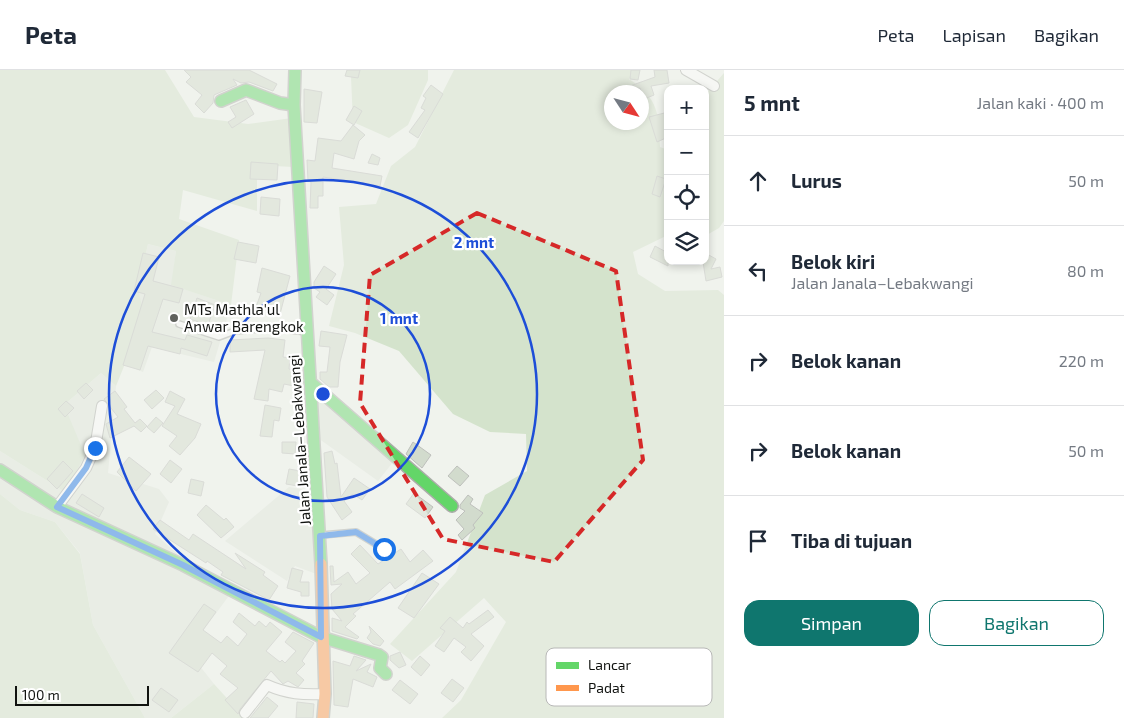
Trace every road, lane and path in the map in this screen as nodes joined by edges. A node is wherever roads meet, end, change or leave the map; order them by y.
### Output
1 (295, 70) edge
2 (686, 70) edge
3 (714, 86) dead end
4 (221, 101) dead end
5 (294, 105) junction
6 (179, 324) dead end
7 (307, 332) junction
8 (310, 382) junction
9 (102, 406) dead end
10 (0, 470) edge
11 (452, 506) dead end
12 (57, 507) junction
13 (320, 536) junction
14 (384, 549) dead end
15 (321, 637) junction
16 (386, 674) dead end
17 (325, 694) junction
18 (245, 713) dead end
19 (323, 718) edge

1 - 5 street, Jalan Janala–Lebakwangi
2 - 3 street
4 - 5 street
5 - 7 street, Jalan Janala–Lebakwangi
6 - 7 lane
7 - 8 street, Jalan Janala–Lebakwangi
8 - 11 street
8 - 13 street, Jalan Janala–Lebakwangi
9 - 12 street
10 - 12 street
12 - 15 street
13 - 14 lane
13 - 15 street, Jalan Janala–Lebakwangi
15 - 16 street
15 - 17 street, Jalan Janala–Lebakwangi
17 - 18 street
17 - 19 street, Jalan Janala–Lebakwangi

